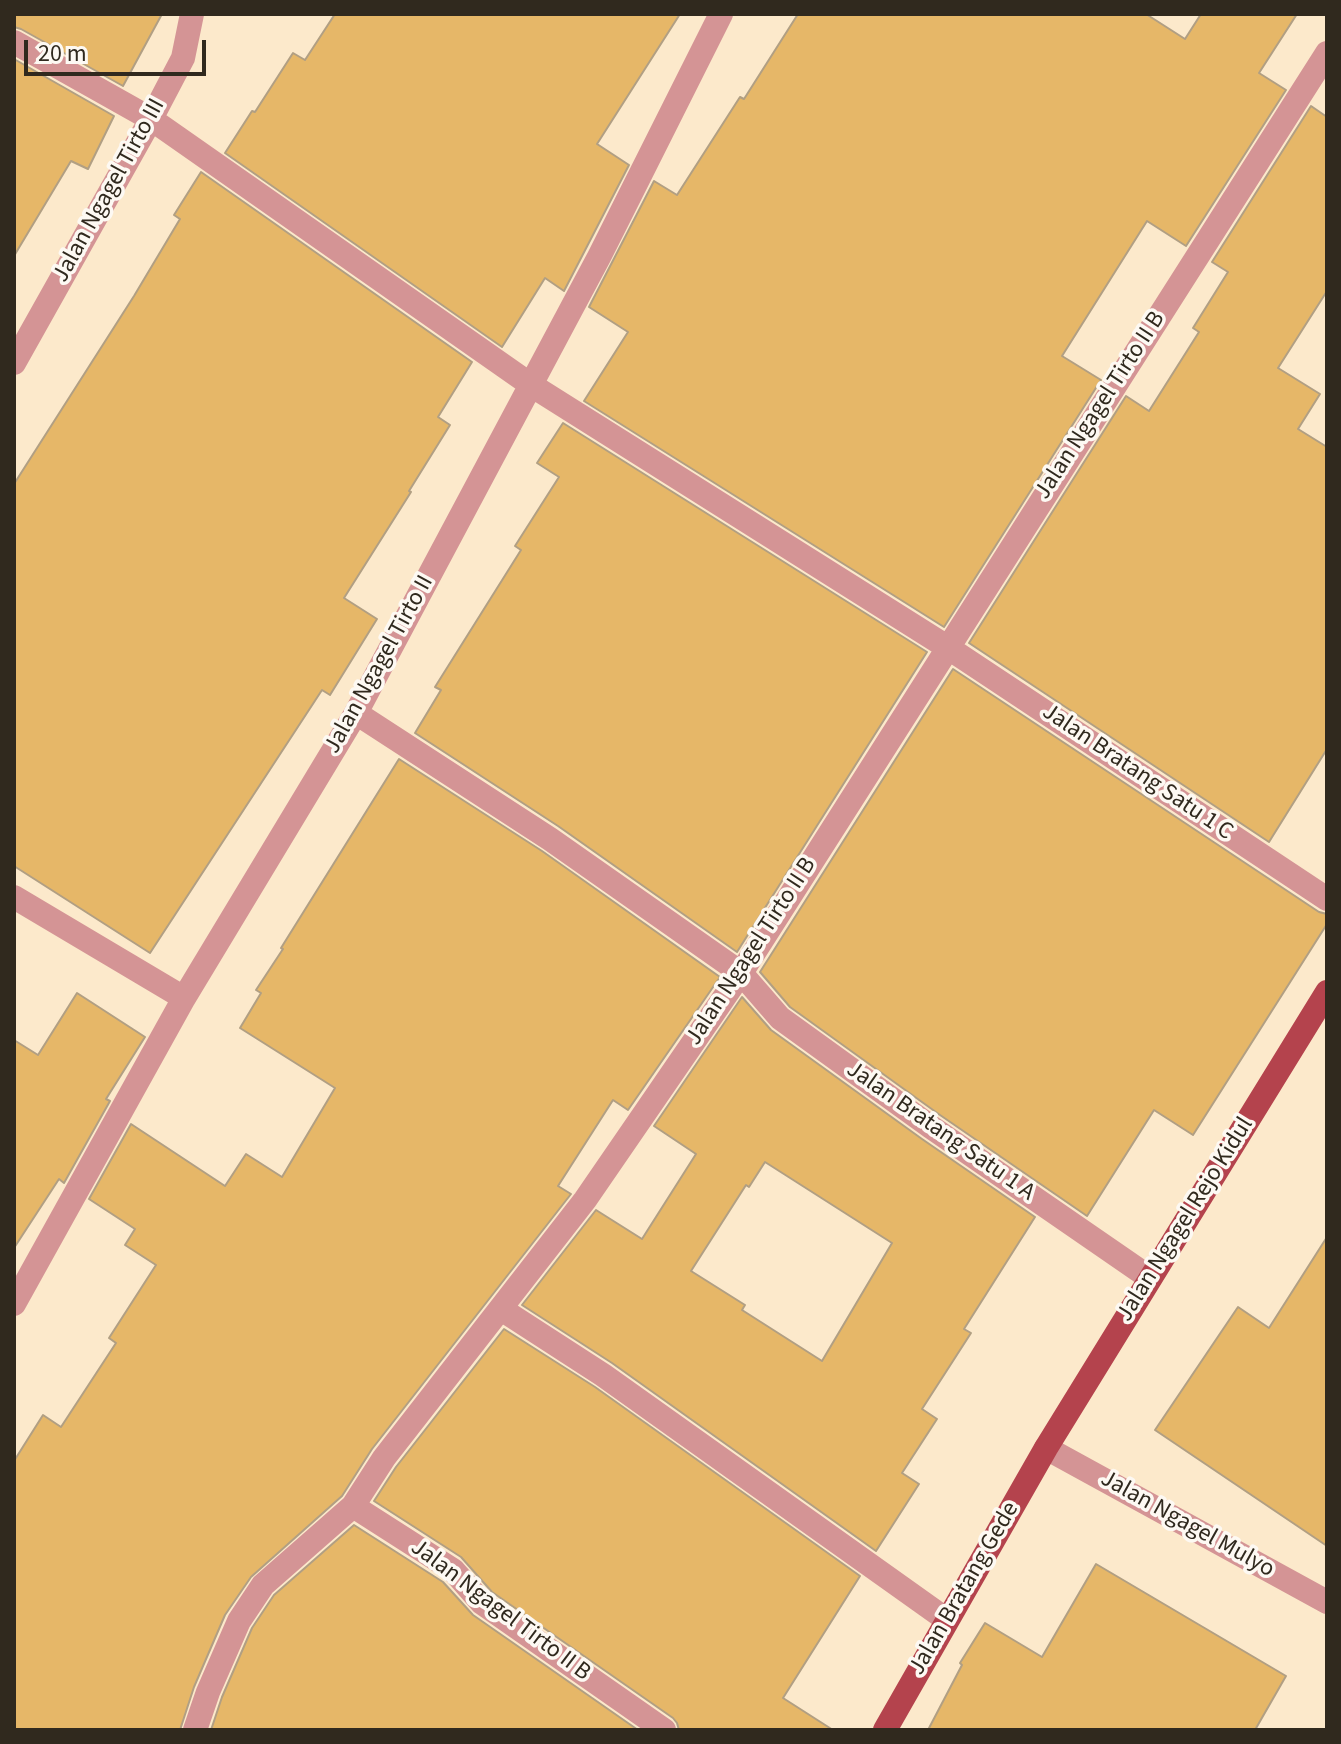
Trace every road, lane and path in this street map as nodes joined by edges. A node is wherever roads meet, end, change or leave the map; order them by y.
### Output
1 (192, 14) edge
2 (721, 14) edge
3 (14, 42) edge
4 (1327, 53) edge
5 (151, 119) junction
6 (14, 363) edge
7 (531, 385) junction
8 (947, 647) junction
9 (356, 713) junction
10 (14, 897) edge
11 (1327, 899) edge
12 (741, 973) junction
13 (1327, 992) edge
14 (184, 998) junction
15 (1150, 1278) junction
16 (14, 1304) edge
17 (501, 1309) junction
18 (1046, 1448) junction
19 (353, 1506) junction
20 (1327, 1602) edge
21 (947, 1620) junction
22 (195, 1730) edge
23 (664, 1730) edge
24 (885, 1730) edge

1 - 5 street, Jalan Ngagel Tirto III
2 - 7 street, Jalan Ngagel Tirto II
3 - 5 street, Jalan Bratang Satu 1 C
4 - 8 street, Jalan Ngagel Tirto II B
5 - 6 street, Jalan Ngagel Tirto III
5 - 7 street, Jalan Bratang Satu 1 C
7 - 8 street, Jalan Bratang Satu 1 C
7 - 9 street, Jalan Ngagel Tirto II
8 - 11 street, Jalan Bratang Satu 1 C
8 - 12 street, Jalan Ngagel Tirto II B
9 - 12 street, Jalan Bratang Satu 1 A
9 - 14 street, Jalan Ngagel Tirto II
10 - 14 street
12 - 15 street, Jalan Bratang Satu 1 A
12 - 17 street, Jalan Ngagel Tirto II B
13 - 15 main road, Jalan Ngagel Rejo Kidul
14 - 16 street, Jalan Ngagel Tirto II
15 - 18 main road, Jalan Ngagel Rejo Kidul
17 - 19 street, Jalan Ngagel Tirto II B
17 - 21 street
18 - 20 street, Jalan Ngagel Mulyo
18 - 21 main road, Jalan Bratang Gede
19 - 22 street
19 - 23 street, Jalan Ngagel Tirto II B
21 - 24 main road, Jalan Bratang Gede

